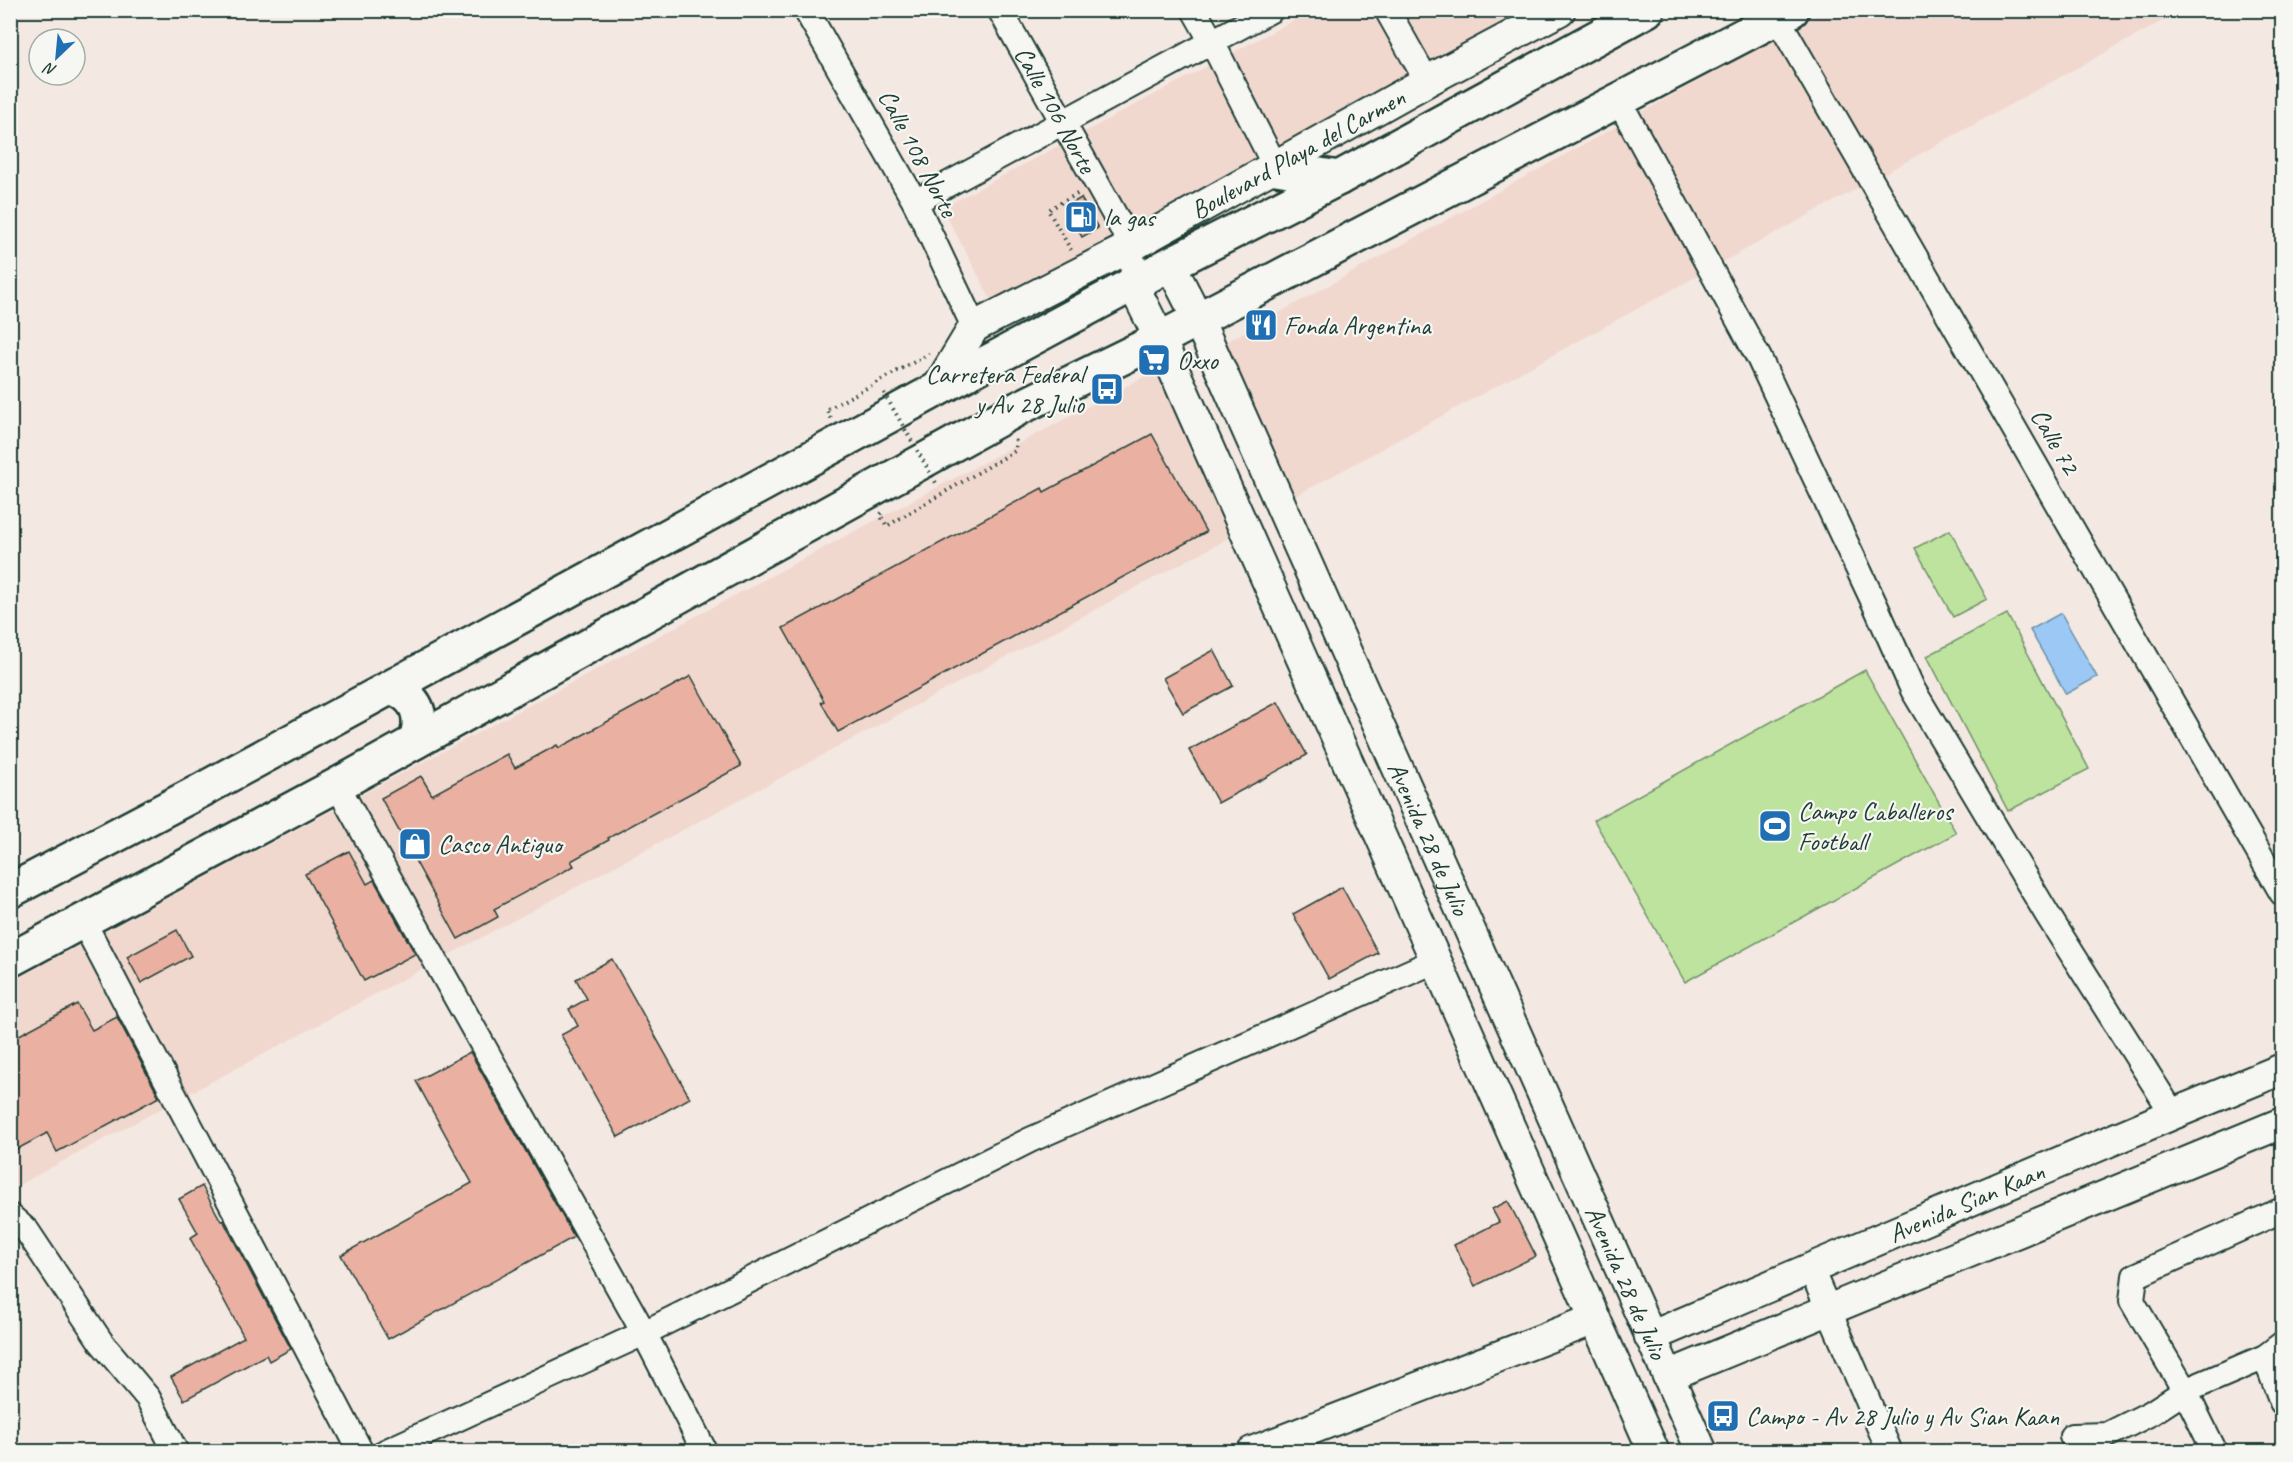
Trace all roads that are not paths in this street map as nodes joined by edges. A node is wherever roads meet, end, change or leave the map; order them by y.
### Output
1 (806, 10) edge
2 (1000, 10) edge
3 (1194, 10) edge
4 (1271, 10) edge
5 (1387, 10) edge
6 (1560, 10) edge
7 (1647, 10) edge
8 (1785, 15) edge
9 (1212, 42) junction
10 (1427, 81) junction
11 (1619, 101) junction
12 (1063, 122) junction
13 (1276, 168) junction
14 (1339, 177) junction
15 (915, 202) junction
16 (1132, 246) junction
17 (1170, 264) junction
18 (1133, 285) junction
19 (1198, 319) junction
20 (966, 338) junction
21 (1160, 339) junction
22 (936, 390) junction
23 (392, 687) junction
24 (416, 741) junction
25 (337, 785) junction
26 (10, 891) edge
27 (2283, 893) edge
28 (83, 921) junction
29 (10, 960) edge
30 (1437, 960) junction
31 (2283, 1069) edge
32 (1538, 1086) junction
33 (1500, 1104) junction
34 (2173, 1114) junction
35 (2283, 1123) edge
36 (2283, 1210) edge
37 (10, 1216) edge
38 (1811, 1269) junction
39 (1828, 1309) junction
40 (1595, 1319) junction
41 (644, 1333) junction
42 (1650, 1337) junction
43 (2274, 1351) edge
44 (1668, 1376) junction
45 (2185, 1391) junction
46 (2283, 1402) edge
47 (2072, 1436) dead end
48 (2110, 1443) edge
49 (176, 1452) edge
50 (361, 1452) edge
51 (385, 1452) edge
52 (705, 1452) edge
53 (1252, 1452) edge
54 (1654, 1452) edge
55 (1702, 1452) edge
56 (1890, 1452) edge
57 (2215, 1452) edge

1 - 15 street, Calle 108 Norte
2 - 12 street, Calle 106 Norte
3 - 9 street
4 - 9 street
5 - 10 street
6 - 10 main road, Boulevard Playa del Carmen
7 - 14 highway
8 - 11 highway
8 - 27 street, Calle 72
9 - 12 street
9 - 13 street
10 - 13 main road, Boulevard Playa del Carmen
11 - 19 highway
11 - 34 street
12 - 15 street
12 - 16 street, Calle 106 Norte
13 - 14 highway
13 - 16 main road, Boulevard Playa del Carmen
14 - 17 highway
15 - 20 street, Calle 108 Norte
16 - 17 street
16 - 18 street, Calle 106 Norte
16 - 20 main road, Boulevard Playa del Carmen
17 - 18 highway
17 - 19 main road, Avenida 28 de Julio
18 - 21 main road, Calle 106 Norte
18 - 22 highway
19 - 21 highway
19 - 32 main road, Avenida 28 de Julio
20 - 22 main road
21 - 24 highway
21 - 30 main road, Avenida 28 de Julio
22 - 23 highway
23 - 24 highway
23 - 26 highway
24 - 25 highway
25 - 28 highway
25 - 41 street
28 - 29 highway
28 - 50 street
30 - 33 main road, Avenida 28 de Julio
30 - 41 street
31 - 34 main road, Avenida Sian Kaan
32 - 33 main road
32 - 42 main road, Avenida 28 de Julio
33 - 40 main road, Avenida 28 de Julio
34 - 38 main road, Avenida Sian Kaan
35 - 39 main road, Avenida Sian Kaan
36 - 45 street
37 - 49 street
38 - 39 street
38 - 42 main road, Avenida Sian Kaan
39 - 44 main road, Avenida Sian Kaan
39 - 56 street
40 - 53 main road
40 - 54 main road, Avenida 28 de Julio
41 - 51 street
41 - 52 street
42 - 44 main road, Avenida 28 de Julio
43 - 45 street
43 - 46 street
44 - 55 main road, Avenida 28 de Julio
45 - 48 street
45 - 57 street
47 - 48 street

